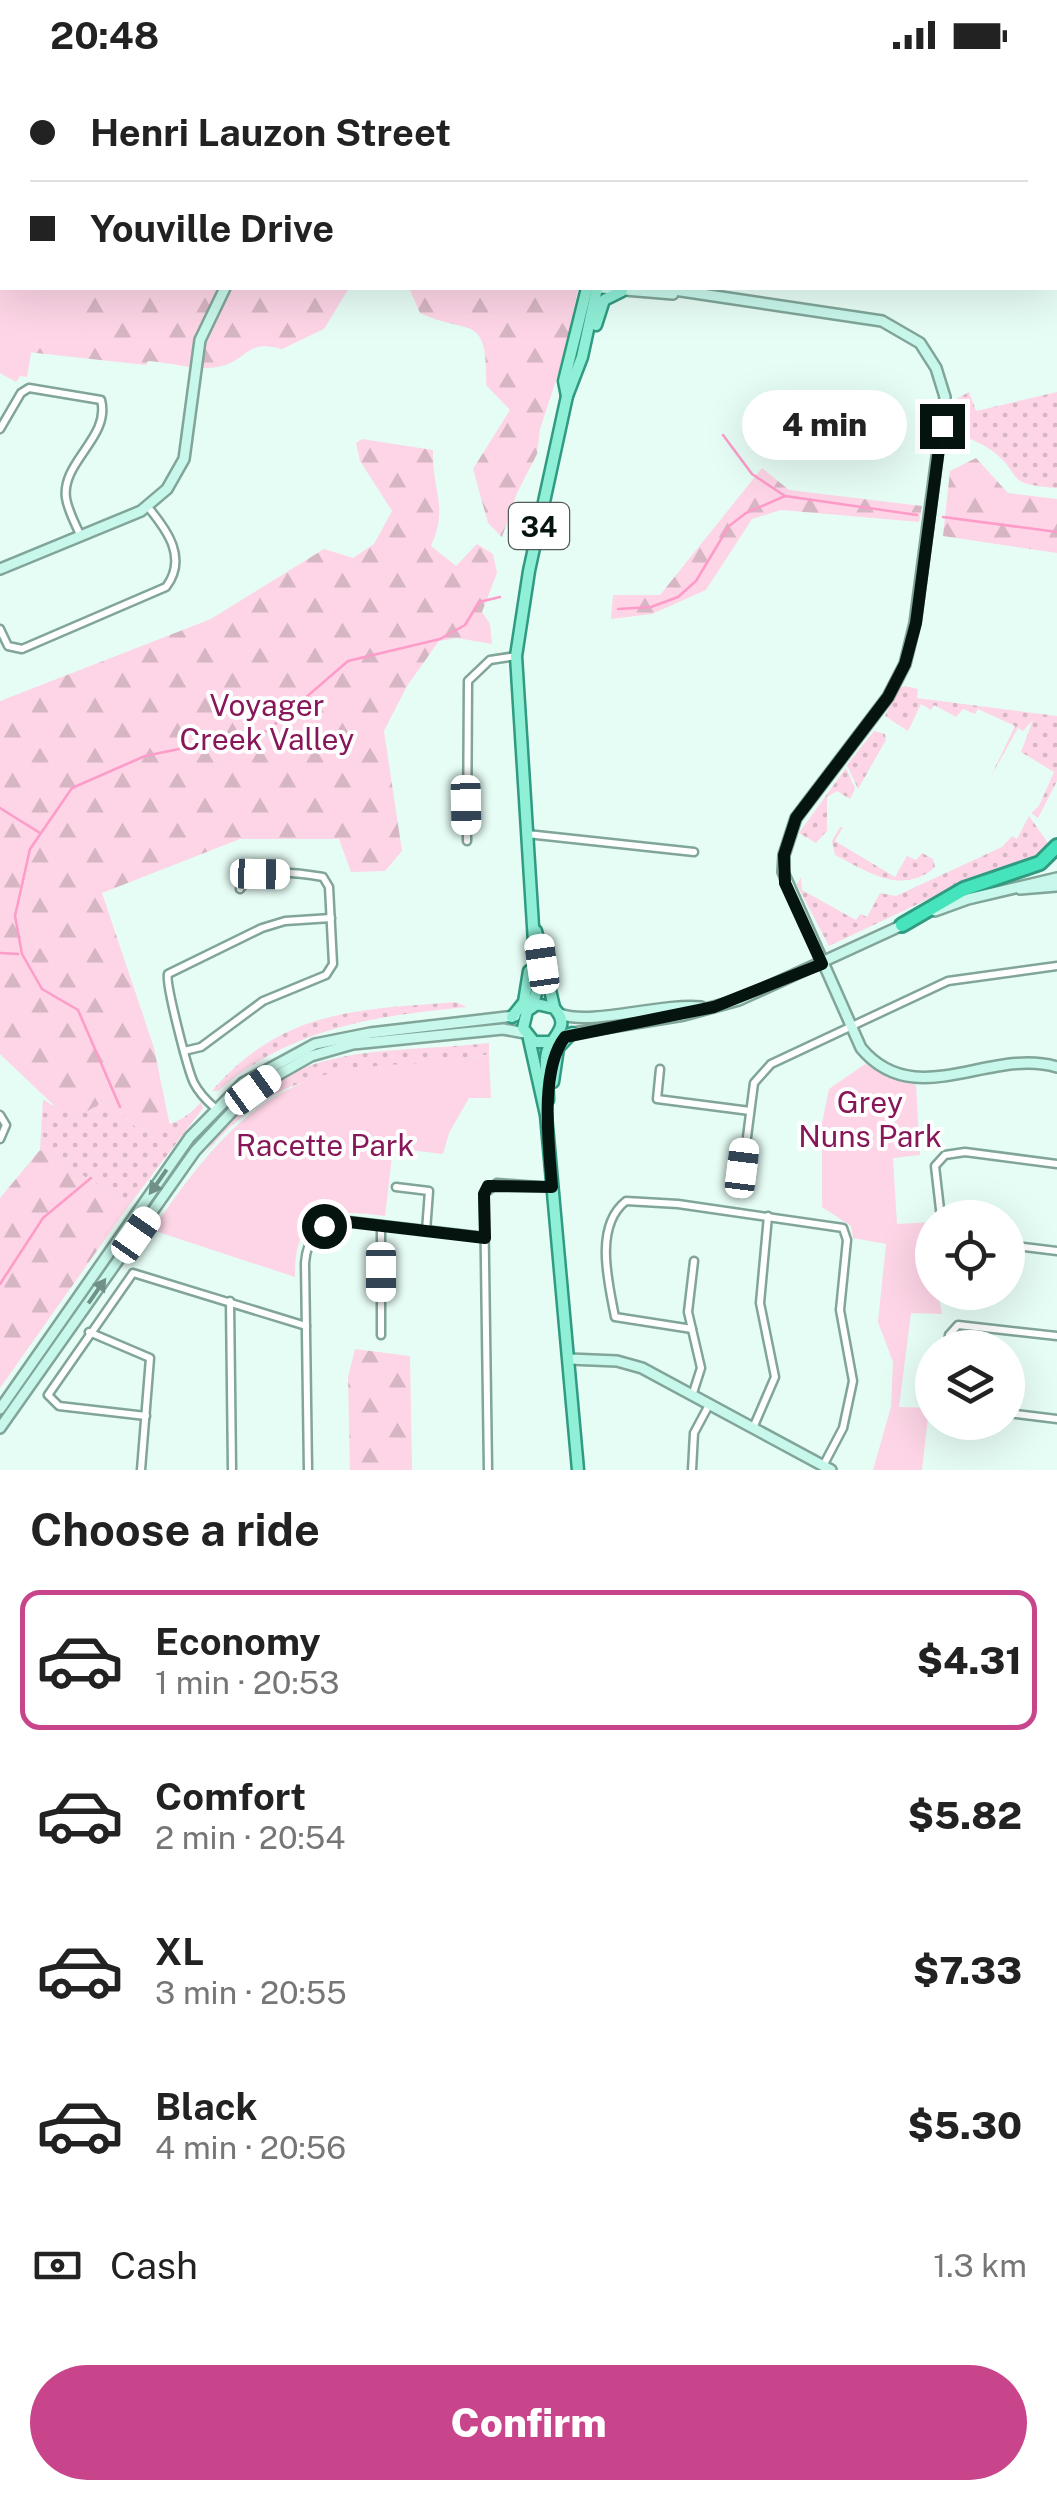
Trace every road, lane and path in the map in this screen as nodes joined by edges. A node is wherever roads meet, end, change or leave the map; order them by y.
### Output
1 (224, 290) edge
2 (587, 290) edge
3 (599, 290) edge
4 (614, 290) edge
5 (669, 290) edge
6 (622, 291) junction
7 (680, 293) junction
8 (582, 358) junction
9 (567, 396) junction
10 (0, 429) edge
11 (148, 506) junction
12 (81, 537) junction
13 (0, 568) edge
14 (0, 629) edge
15 (516, 656) junction
16 (526, 834) junction
17 (467, 841) dead end
18 (1057, 846) edge
19 (694, 852) dead end
20 (1057, 878) edge
21 (1057, 886) edge
22 (1008, 889) junction
23 (240, 890) dead end
24 (331, 918) junction
25 (533, 920) junction
26 (902, 926) junction
27 (532, 950) junction
28 (822, 964) junction
29 (1057, 966) edge
30 (712, 1008) junction
31 (529, 1009) junction
32 (557, 1011) junction
33 (512, 1017) junction
34 (850, 1027) junction
35 (572, 1033) junction
36 (527, 1036) junction
37 (554, 1040) junction
38 (184, 1051) junction
39 (1057, 1067) edge
40 (660, 1069) dead end
41 (548, 1098) junction
42 (215, 1108) junction
43 (750, 1110) junction
44 (546, 1115) junction
45 (0, 1116) edge
46 (224, 1116) junction
47 (0, 1139) edge
48 (1057, 1164) edge
49 (742, 1168) dead end
50 (396, 1187) dead end
51 (552, 1187) junction
52 (939, 1200) edge
53 (768, 1216) junction
54 (382, 1226) junction
55 (426, 1231) junction
56 (485, 1238) junction
57 (1025, 1248) edge
58 (1057, 1252) edge
59 (694, 1261) dead end
60 (230, 1301) junction
61 (306, 1326) junction
62 (692, 1329) junction
63 (951, 1330) edge
64 (1003, 1330) edge
65 (89, 1332) junction
66 (1025, 1332) edge
67 (380, 1335) dead end
68 (1057, 1336) edge
69 (568, 1359) junction
70 (692, 1396) junction
71 (709, 1404) junction
72 (0, 1409) edge
73 (1025, 1415) edge
74 (146, 1416) junction
75 (1057, 1419) edge
76 (0, 1428) edge
77 (753, 1428) junction
78 (826, 1468) edge
79 (141, 1470) edge
80 (232, 1470) edge
81 (308, 1470) edge
82 (488, 1470) edge
83 (578, 1470) edge
84 (692, 1470) edge

1 - 11 main road
2 - 9 main road, 34
3 - 8 main road, 34
4 - 6 main road
5 - 7 main road
6 - 7 main road
6 - 8 main road
7 - 28 main road
8 - 9 main road, 34
9 - 15 main road, 34
10 - 12 street
11 - 12 main road
11 - 14 street
12 - 13 main road
15 - 16 main road, 34
15 - 17 street
16 - 19 street
16 - 25 main road, 34
18 - 26 highway
20 - 22 main road
21 - 22 main road
22 - 26 main road
23 - 24 street
24 - 38 street
24 - 38 street
25 - 27 main road, 34
25 - 32 main road, 34
26 - 28 main road
27 - 31 main road, 34
27 - 33 main road
28 - 30 main road
28 - 34 main road
29 - 34 street
30 - 32 main road
30 - 35 main road
31 - 32 main road
31 - 33 main road
31 - 36 main road, 34
32 - 37 main road, 34
33 - 42 main road
34 - 39 main road
34 - 43 street
35 - 37 main road
35 - 41 main road
36 - 37 main road
36 - 44 main road, 34
36 - 46 main road
37 - 41 main road, 34
38 - 42 street
40 - 43 street
41 - 44 main road, 34
42 - 46 main road
42 -> 72 main road
43 - 49 street
44 - 51 main road, 34
45 - 47 street
76 -> 46 main road
48 - 52 street
50 - 55 street
51 - 56 street
51 - 69 main road, 34
53 - 62 street
53 - 77 street
53 - 78 street
54 - 55 street
54 - 61 street
54 - 67 street
55 - 56 street
56 - 82 street
57 - 58 street
59 - 62 street
60 - 61 street
60 - 65 street
60 - 80 street
61 - 81 street
62 - 70 street
63 - 64 street
65 - 74 street
65 - 74 street
66 - 68 street
69 - 70 main road
69 - 83 main road, 34
70 - 71 main road
71 - 77 main road
71 - 84 street
73 - 75 street
74 - 79 street
77 - 78 main road

